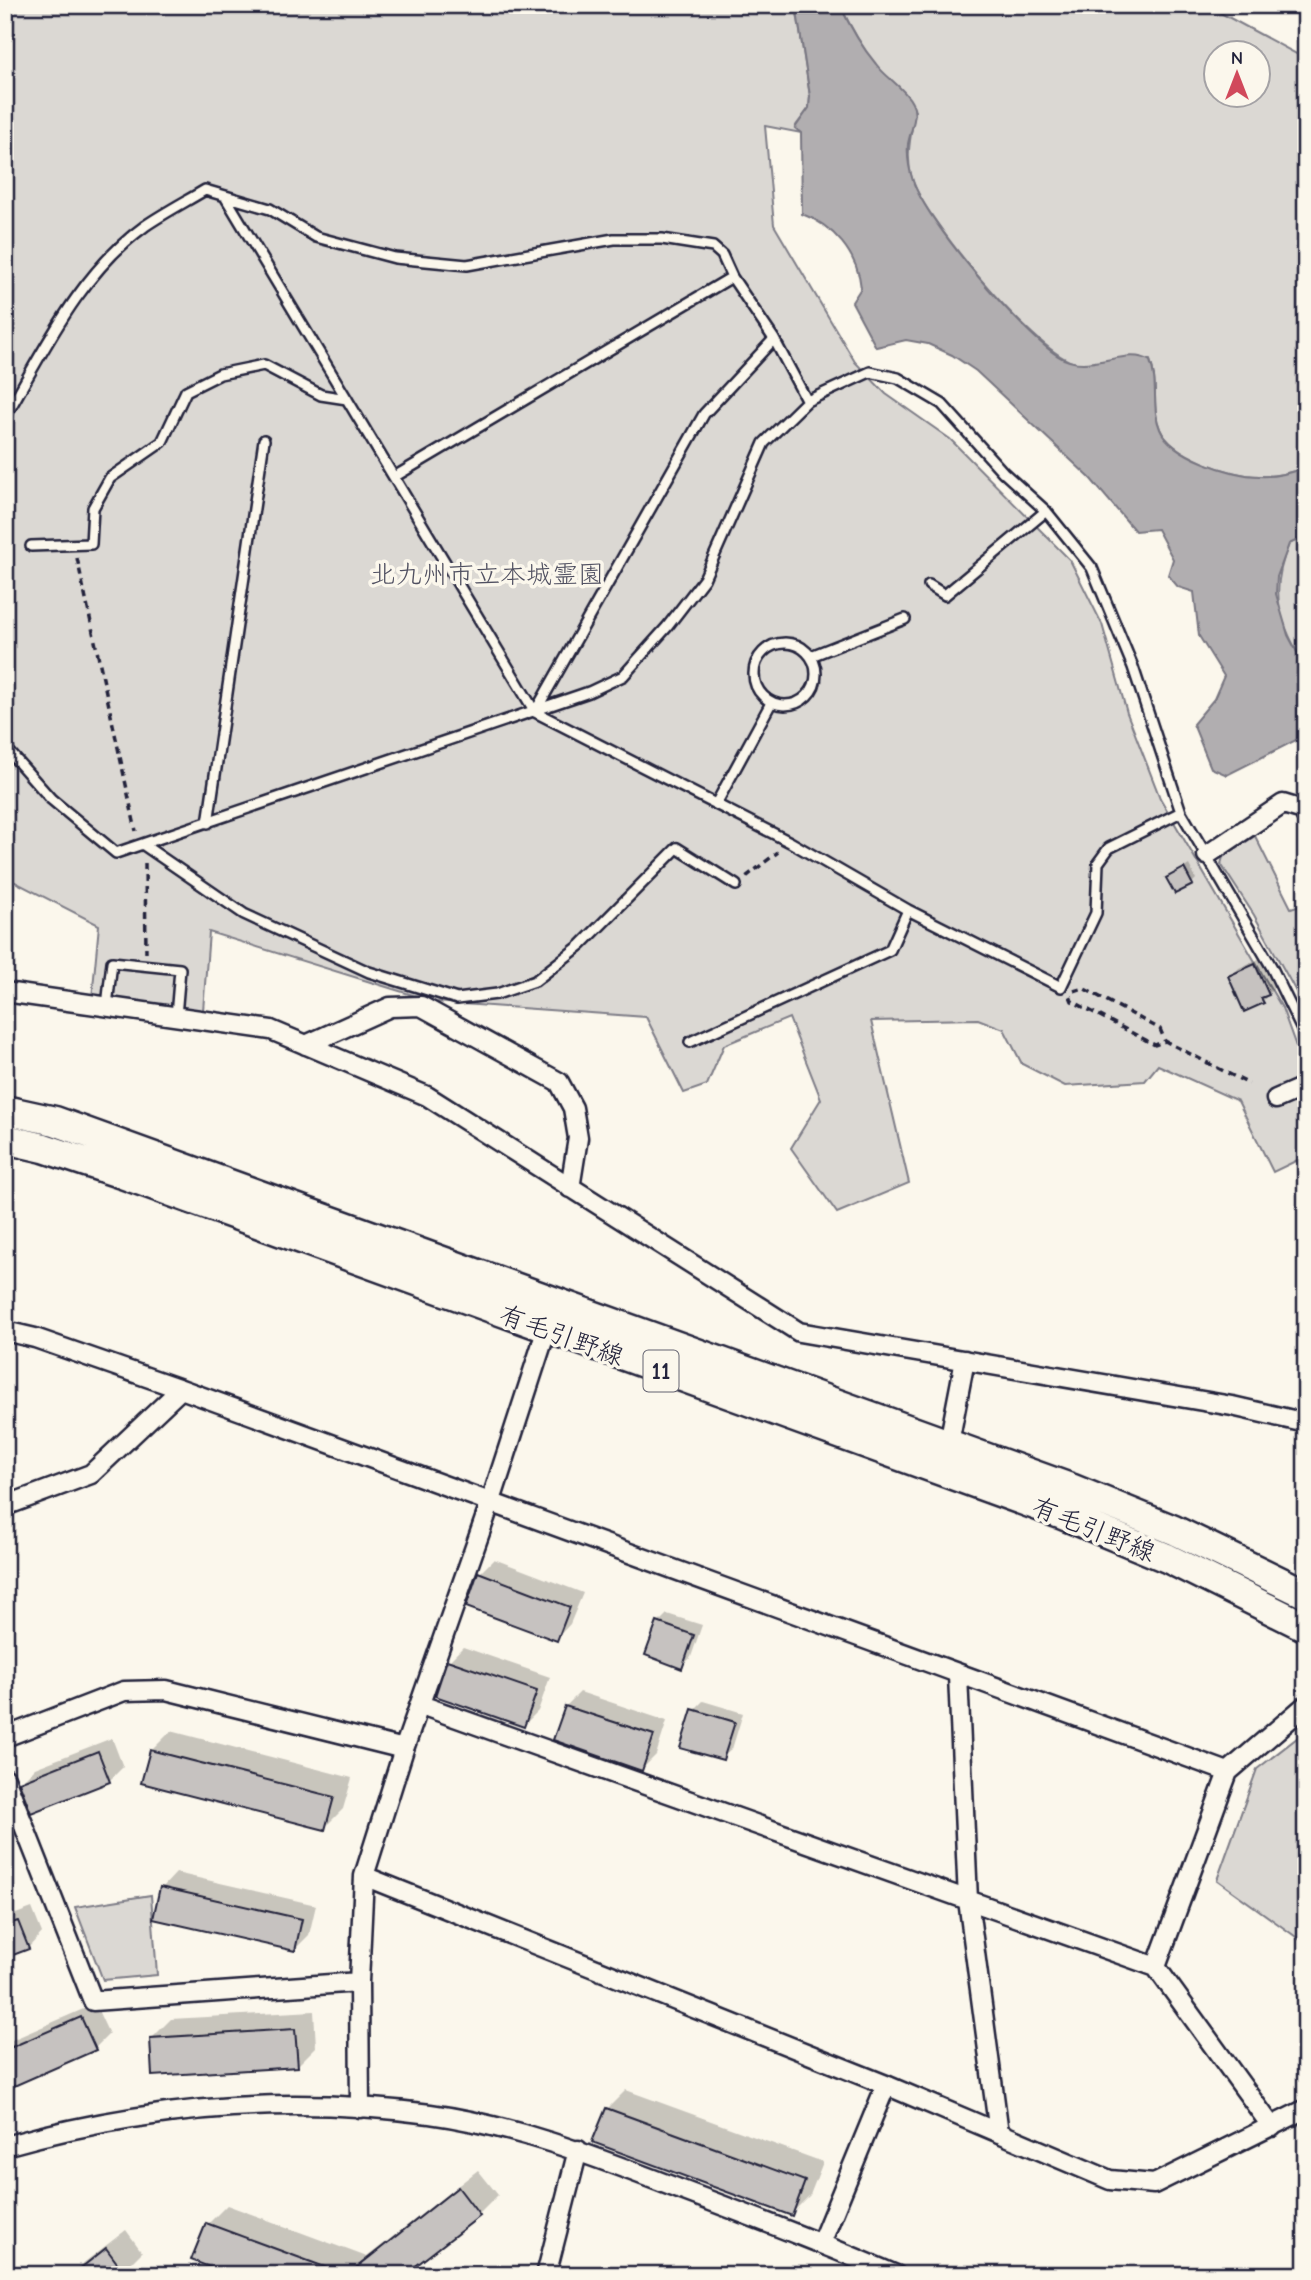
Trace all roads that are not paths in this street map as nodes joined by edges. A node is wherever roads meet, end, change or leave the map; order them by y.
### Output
1 (226, 198) junction
2 (732, 276) junction
3 (774, 339) junction
4 (347, 399) junction
5 (807, 401) junction
6 (5, 417) edge
7 (264, 440) dead end
8 (394, 477) junction
9 (1046, 511) junction
10 (31, 546) dead end
11 (929, 585) dead end
12 (905, 619) dead end
13 (811, 656) junction
14 (771, 703) junction
15 (535, 712) junction
16 (5, 747) edge
17 (716, 804) junction
18 (1181, 812) junction
19 (1306, 816) edge
20 (208, 823) junction
21 (145, 846) junction
22 (1207, 855) junction
23 (736, 885) road end
24 (908, 910) junction
25 (5, 992) edge
26 (107, 1006) junction
27 (176, 1016) junction
28 (1306, 1038) edge
29 (690, 1042) dead end
30 (306, 1045) junction
31 (1306, 1086) edge
32 (1276, 1099) dead end
33 (5, 1110) edge
34 (5, 1139) edge
35 (570, 1188) junction
36 (557, 1301) junction
37 (547, 1330) junction
38 (5, 1331) edge
39 (965, 1360) junction
40 (181, 1389) junction
41 (1306, 1423) edge
42 (950, 1443) junction
43 (941, 1471) junction
44 (490, 1504) junction
45 (5, 1506) edge
46 (1306, 1594) edge
47 (1306, 1627) edge
48 (958, 1675) junction
49 (421, 1705) junction
50 (1306, 1705) edge
51 (5, 1737) edge
52 (404, 1749) junction
53 (1228, 1772) junction
54 (5, 1777) edge
55 (364, 1876) junction
56 (968, 1900) junction
57 (1156, 1967) junction
58 (359, 1982) junction
59 (886, 2085) junction
60 (360, 2108) junction
61 (1306, 2109) edge
62 (1272, 2127) junction
63 (999, 2133) junction
64 (5, 2146) edge
65 (578, 2150) junction
66 (821, 2243) junction
67 (546, 2275) edge
68 (895, 2275) edge

1 - 2 lane
1 - 4 lane
1 - 6 lane
2 - 3 lane
2 - 8 lane
3 - 5 lane
3 - 15 lane
4 - 8 lane
4 - 10 lane
5 - 9 lane
5 - 15 lane
7 - 20 lane
8 - 15 lane
9 - 11 lane
9 - 18 lane
12 - 13 lane
13 - 14 lane
13 - 14 lane
14 - 17 lane
15 - 17 lane
15 - 20 lane
16 - 21 lane
17 - 24 lane
18 - 22 lane
18 - 24 lane
19 - 22 street
20 - 21 lane
21 - 23 lane
22 - 28 lane
24 - 29 lane
25 - 26 street
26 - 27 street
26 - 27 lane
27 - 30 street
30 - 35 street
30 - 35 street
31 - 32 street
33 - 36 main road, 有毛引野線 / 11
34 - 37 main road, 有毛引野線 / 11
35 - 39 street
36 - 37 street
36 - 42 main road, 有毛引野線 / 11
37 - 43 main road, 有毛引野線 / 11
37 - 44 street
38 - 40 street
39 - 41 street
39 - 42 street
40 - 44 street
40 - 45 street
42 - 43 street
42 - 46 main road, 有毛引野線 / 11
43 - 47 main road, 有毛引野線 / 11
44 - 48 street
44 - 49 street
48 - 53 street
48 - 56 street
49 - 52 street
49 - 56 street
50 - 53 street
51 - 52 street
52 - 55 street
53 - 57 street
54 - 58 street
55 - 58 street
55 - 59 street
56 - 57 street
56 - 63 street
57 - 62 street
58 - 60 street
59 - 63 street
59 - 66 street
60 - 64 street
60 - 65 street
61 - 62 street
62 - 63 street
65 - 66 street
65 - 67 street
66 - 68 street

